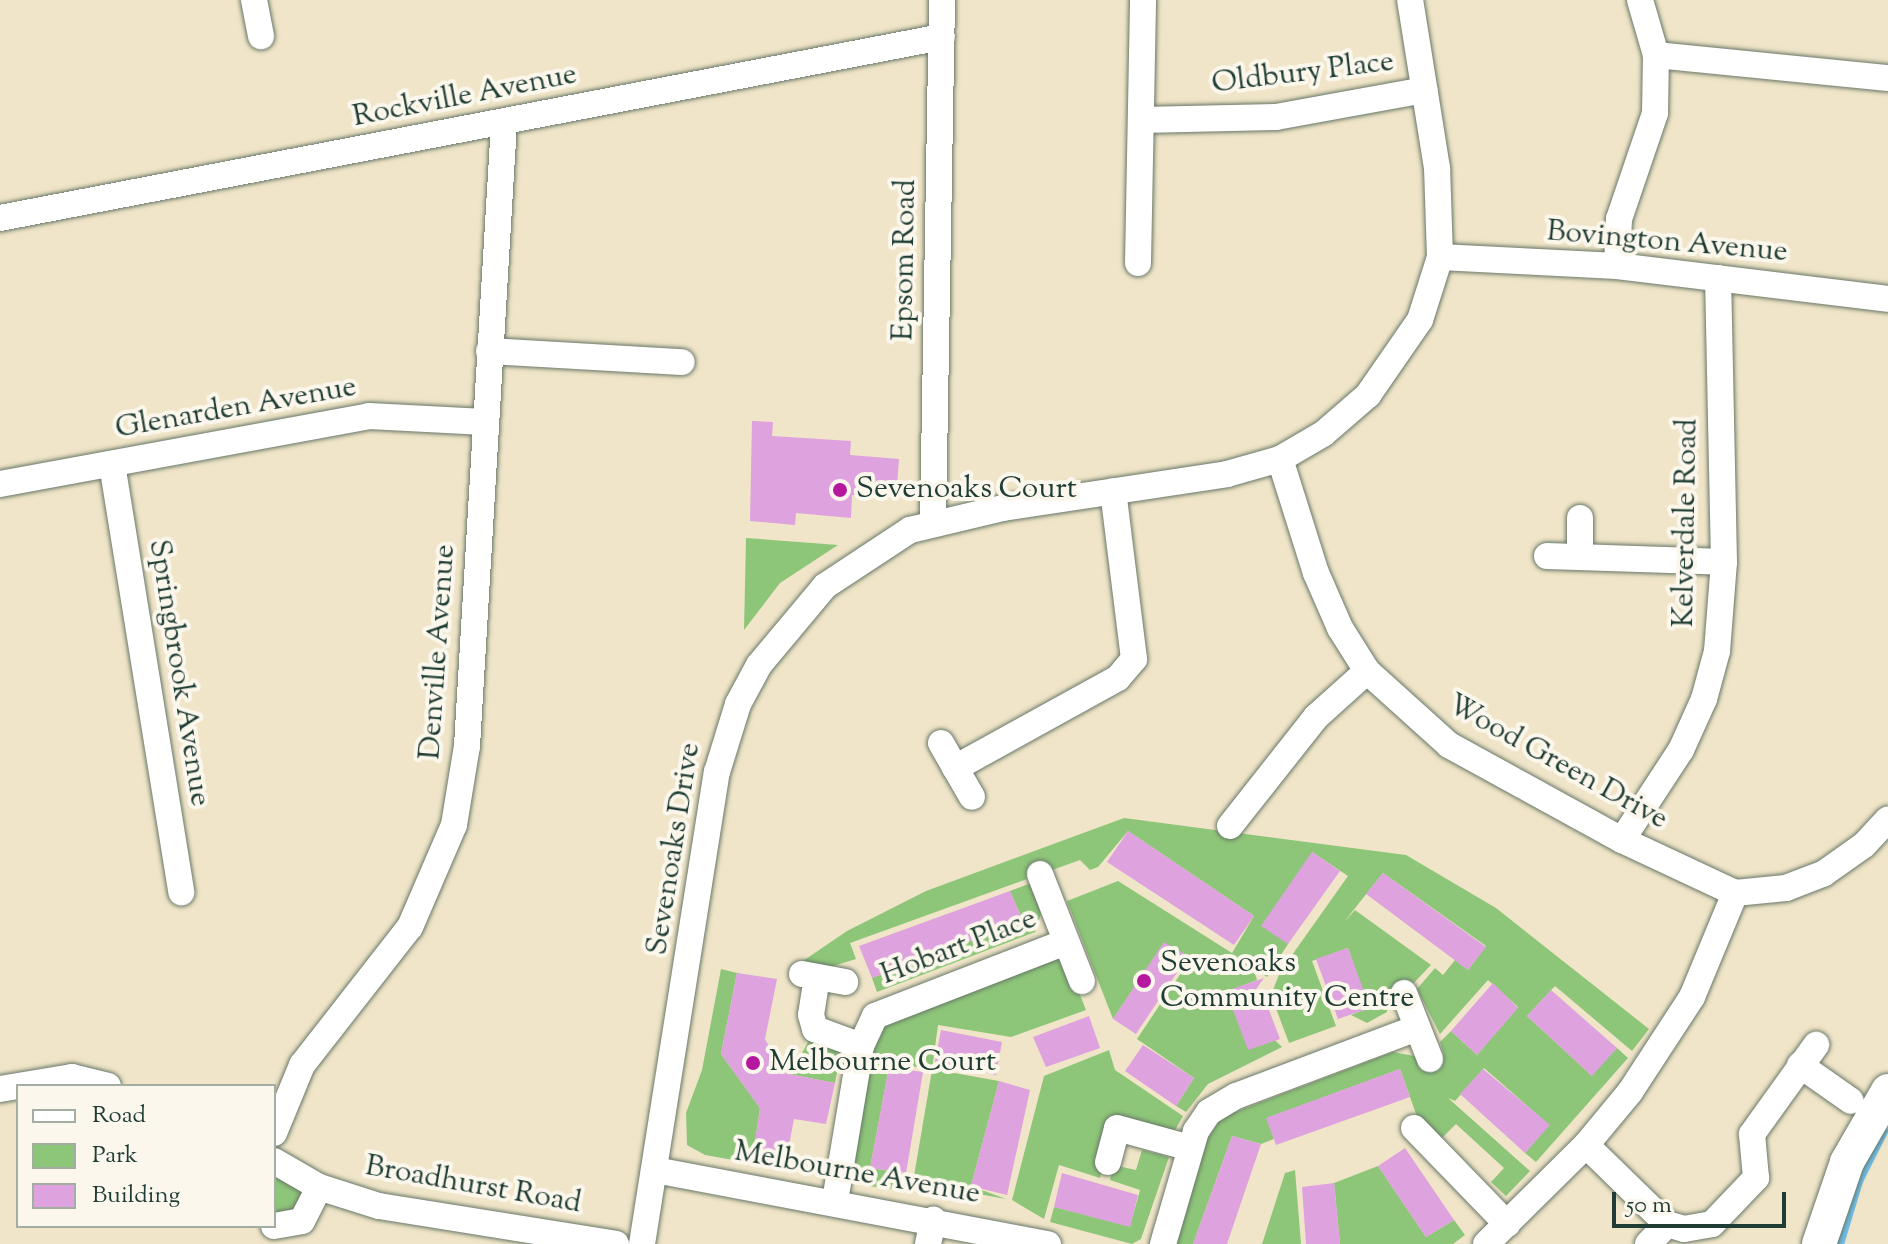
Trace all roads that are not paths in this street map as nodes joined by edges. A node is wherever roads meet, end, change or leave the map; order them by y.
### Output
1 (254, 0) edge
2 (942, 0) edge
3 (1143, 0) edge
4 (1410, 0) edge
5 (1640, 0) edge
6 (261, 36) dead end
7 (942, 37) junction
8 (1656, 55) junction
9 (1888, 78) edge
10 (1425, 90) junction
11 (1141, 120) junction
12 (504, 123) junction
13 (0, 218) edge
14 (1440, 257) junction
15 (1138, 263) dead end
16 (1617, 266) junction
17 (1718, 278) junction
18 (1888, 299) edge
19 (489, 351) junction
20 (682, 362) dead end
21 (485, 422) junction
22 (1280, 459) junction
23 (112, 464) junction
24 (0, 484) edge
25 (1113, 491) junction
26 (1580, 518) dead end
27 (933, 521) junction
28 (1547, 556) dead end
29 (1580, 557) junction
30 (1724, 562) junction
31 (1367, 671) junction
32 (941, 743) dead end
33 (955, 768) junction
34 (972, 797) dead end
35 (1888, 819) edge
36 (1230, 826) dead end
37 (1622, 840) junction
38 (1040, 874) dead end
39 (181, 892) dead end
40 (1735, 893) junction
41 (1066, 942) junction
42 (1082, 981) dead end
43 (845, 982) dead end
44 (1404, 993) dead end
45 (1417, 1028) junction
46 (861, 1046) junction
47 (1430, 1059) dead end
48 (30, 1084) edge
49 (100, 1084) edge
50 (1888, 1091) edge
51 (1851, 1101) dead end
52 (276, 1128) edge
53 (1414, 1128) dead end
54 (1586, 1145) junction
55 (1190, 1148) junction
56 (276, 1162) edge
57 (1108, 1162) dead end
58 (655, 1170) junction
59 (319, 1187) junction
60 (835, 1201) junction
61 (1507, 1224) junction
62 (1667, 1224) junction
63 (276, 1226) edge
64 (931, 1232) edge
65 (616, 1244) edge
66 (642, 1244) edge
67 (1048, 1244) edge
68 (1163, 1244) edge
69 (1486, 1244) edge
70 (1648, 1244) edge
71 (1819, 1244) edge

1 - 6 street
2 - 7 street, Epsom Road
3 - 11 street
4 - 10 street, Sevenoaks Drive
5 - 8 street
7 - 12 street, Rockville Avenue
7 - 27 street, Epsom Road
8 - 9 street
8 - 16 street
10 - 11 street, Oldbury Place
10 - 14 street, Sevenoaks Drive
11 - 15 street
12 - 13 street, Rockville Avenue
12 - 19 street, Denville Avenue
14 - 16 street, Bovington Avenue
14 - 22 street, Sevenoaks Drive
16 - 17 street, Bovington Avenue
17 - 18 street, Bovington Avenue
17 - 30 street, Kelverdale Road
19 - 20 street
19 - 21 street, Denville Avenue
21 - 23 street, Glenarden Avenue
21 - 52 street, Denville Avenue
22 - 25 street, Sevenoaks Drive
22 - 31 street, Wood Green Drive
23 - 24 street, Glenarden Avenue
23 - 39 street, Springbrook Avenue
25 - 27 street, Sevenoaks Drive
25 - 33 street
26 - 29 street
27 - 58 street, Sevenoaks Drive
28 - 29 street
29 - 30 street
30 - 37 street, Kelverdale Road
31 - 36 street
31 - 37 street, Wood Green Drive
32 - 33 street
33 - 34 street
35 - 40 street
37 - 40 street, Wood Green Drive
38 - 41 street, Hobart Place
40 - 54 street
41 - 42 street, Hobart Place
41 - 46 street, Hobart Place
43 - 46 street
44 - 45 street
45 - 47 street
45 - 55 street
46 - 60 street, Hobart Place
48 - 49 street
50 - 71 street
51 - 62 street
53 - 61 street
54 - 61 street
54 - 62 street
55 - 57 street
55 - 68 street
56 - 59 street, Broadhurst Road
58 - 60 street, Melbourne Avenue
58 - 66 street, Sevenoaks Drive
59 - 63 street, Broadhurst Road
59 - 65 street, Broadhurst Road
60 - 64 street, Melbourne Avenue
61 - 69 street
62 - 70 street
64 - 67 street, Melbourne Avenue

